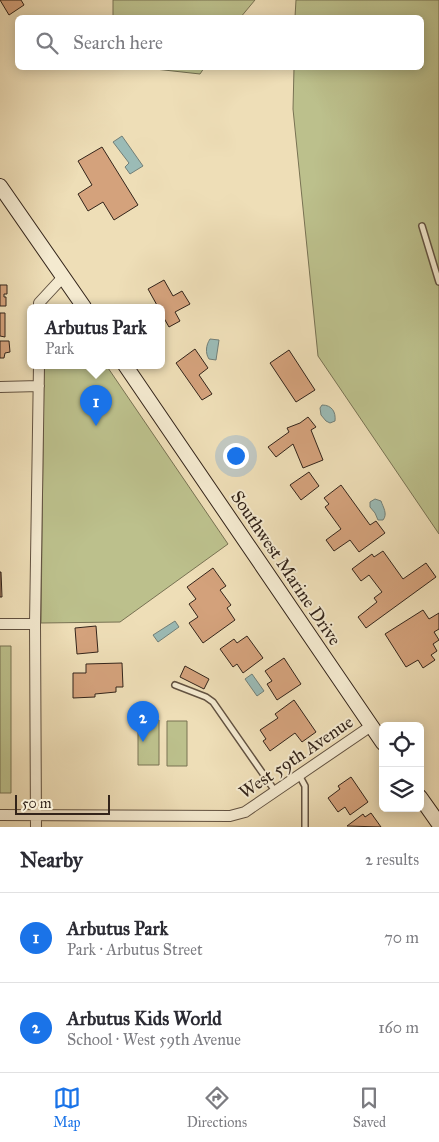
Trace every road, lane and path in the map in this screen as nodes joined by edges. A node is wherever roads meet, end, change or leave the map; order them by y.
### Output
1 (0, 186) edge
2 (422, 226) dead end
3 (63, 277) junction
4 (439, 282) edge
5 (39, 304) edge
6 (82, 304) edge
7 (39, 369) edge
8 (128, 369) edge
9 (38, 386) junction
10 (0, 387) edge
11 (0, 624) edge
12 (35, 624) junction
13 (175, 684) dead end
14 (370, 726) junction
15 (379, 738) edge
16 (299, 776) junction
17 (276, 792) junction
18 (424, 803) edge
19 (0, 815) edge
20 (36, 815) junction
21 (439, 824) edge
22 (36, 827) edge
23 (305, 827) edge

1 - 3 main road
2 - 4 lane
3 - 5 street
3 - 6 main road
7 - 9 street
8 - 14 main road, Southwest Marine Drive
9 - 10 street
9 - 12 street
11 - 12 street
12 - 20 street
13 - 17 lane
14 - 15 main road, Southwest Marine Drive
14 - 16 street, West 59th Avenue
16 - 17 street, West 59th Avenue
16 - 23 lane
17 - 20 street, West 59th Avenue
18 - 21 main road
19 - 20 street, West 59th Avenue
20 - 22 street

